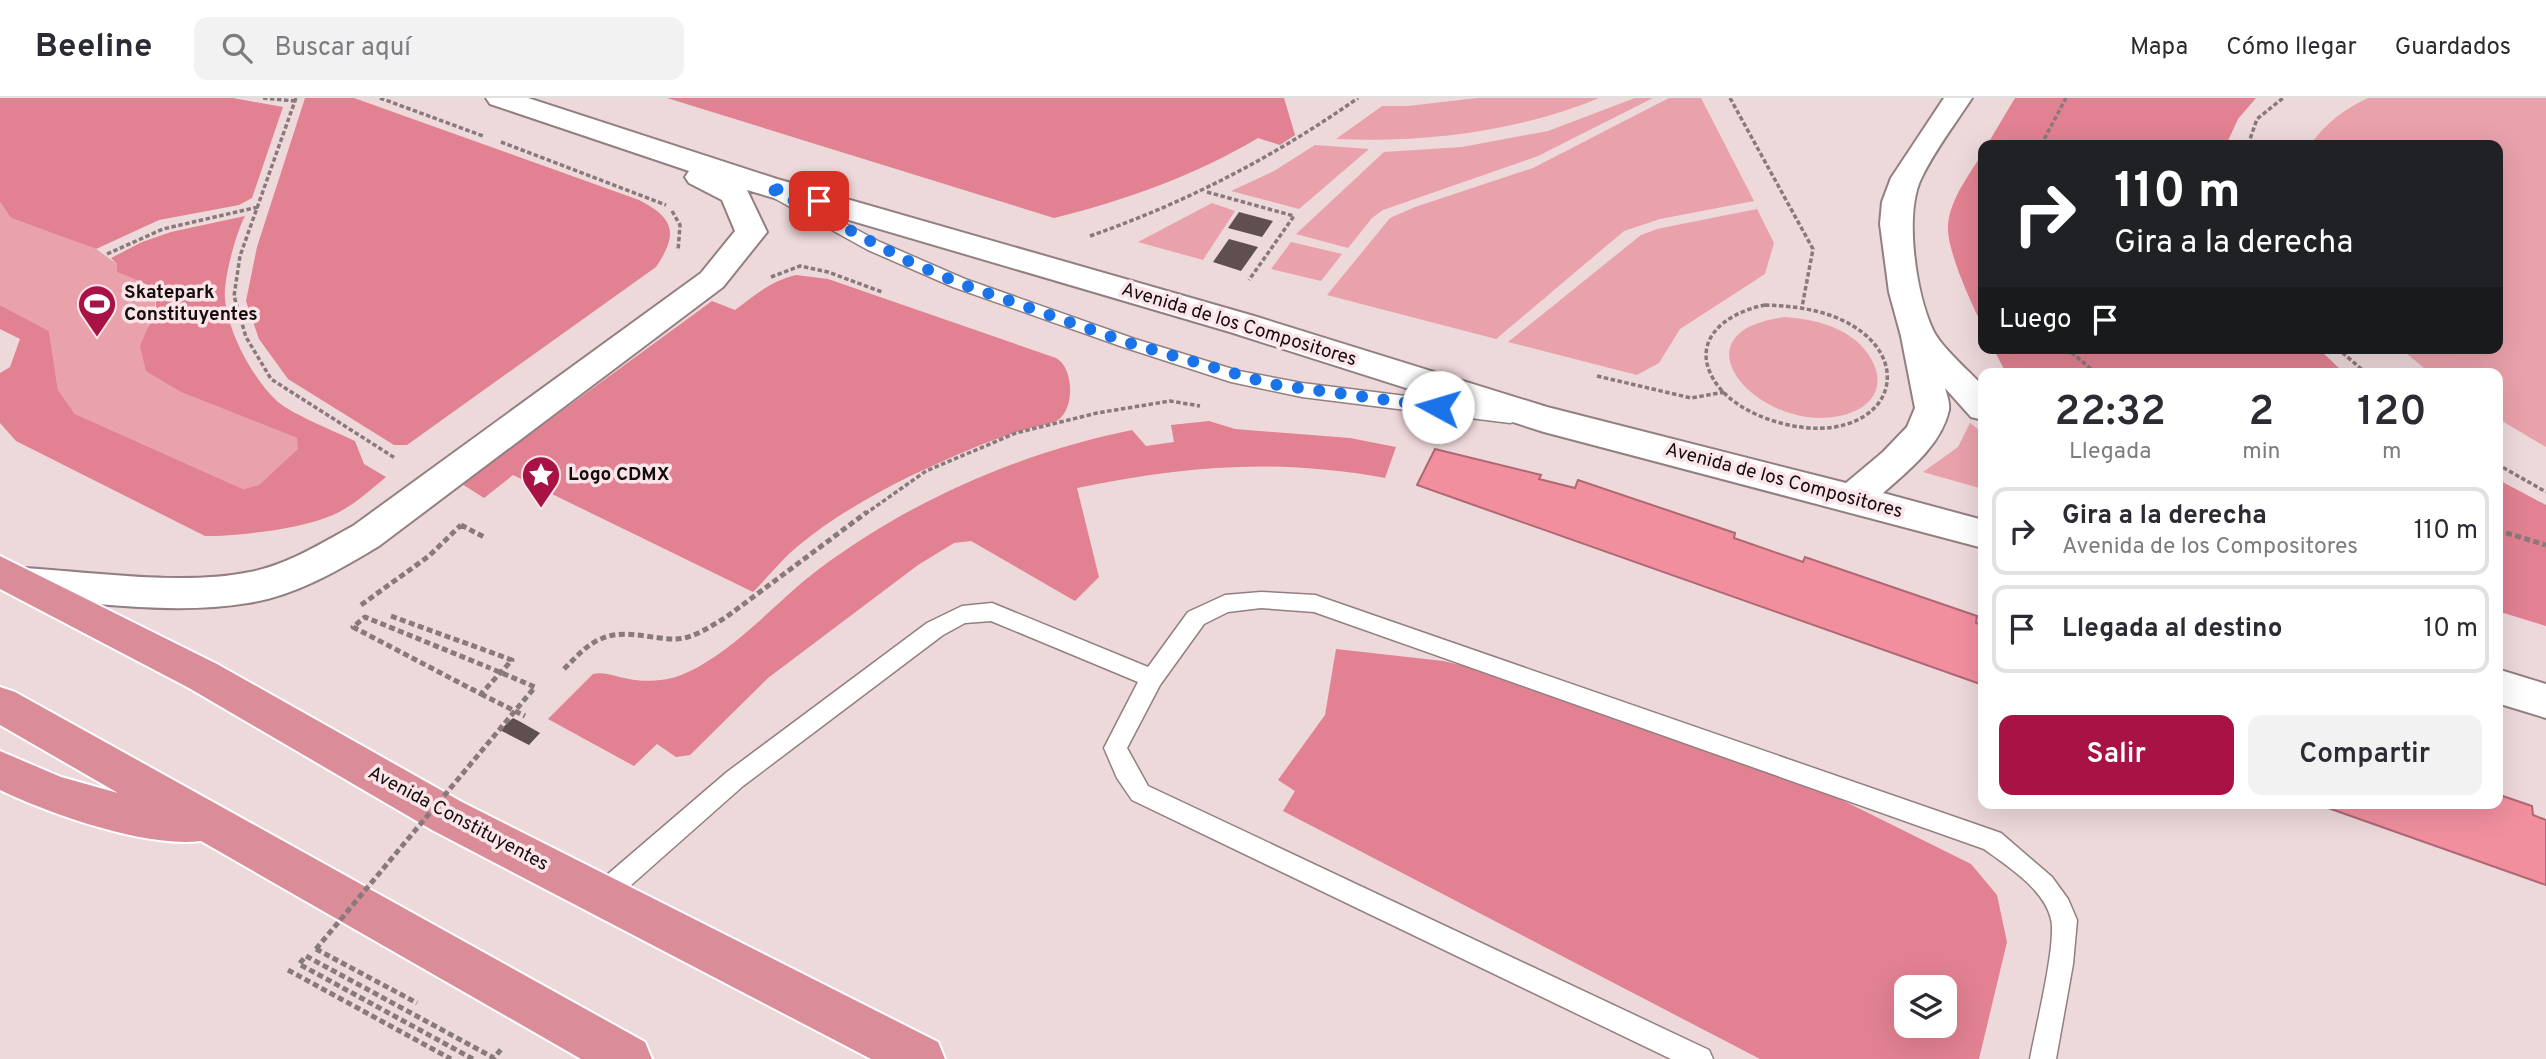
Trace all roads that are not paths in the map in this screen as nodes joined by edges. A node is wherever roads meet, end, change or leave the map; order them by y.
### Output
1 (500, 98) edge
2 (1958, 98) edge
3 (629, 141) junction
4 (766, 186) junction
5 (1918, 336) junction
6 (1978, 402) edge
7 (1544, 419) junction
8 (1852, 498) junction
9 (1978, 533) edge
10 (0, 547) edge
11 (12, 577) edge
12 (1152, 678) junction
13 (2503, 688) edge
14 (2546, 701) edge
15 (0, 704) edge
16 (0, 770) edge
17 (208, 823) junction
18 (603, 894) junction
19 (628, 1059) edge
20 (921, 1059) edge
21 (1700, 1059) edge
22 (2043, 1059) edge

1 - 3 street, Avenida de los Compositores
2 - 5 street
3 - 4 street, Avenida de los Compositores
3 - 11 street
4 - 7 street, Avenida de los Compositores
4 - 7 lane
5 - 6 street
5 - 8 street
7 - 8 street, Avenida de los Compositores
8 - 9 street, Avenida de los Compositores
10 - 11 highway
11 - 18 highway, Avenida Constituyentes
12 - 18 lane
12 - 21 lane
12 - 22 lane
13 - 14 street
15 - 17 highway
16 - 17 highway
17 - 19 highway
18 - 20 highway, Avenida Constituyentes

